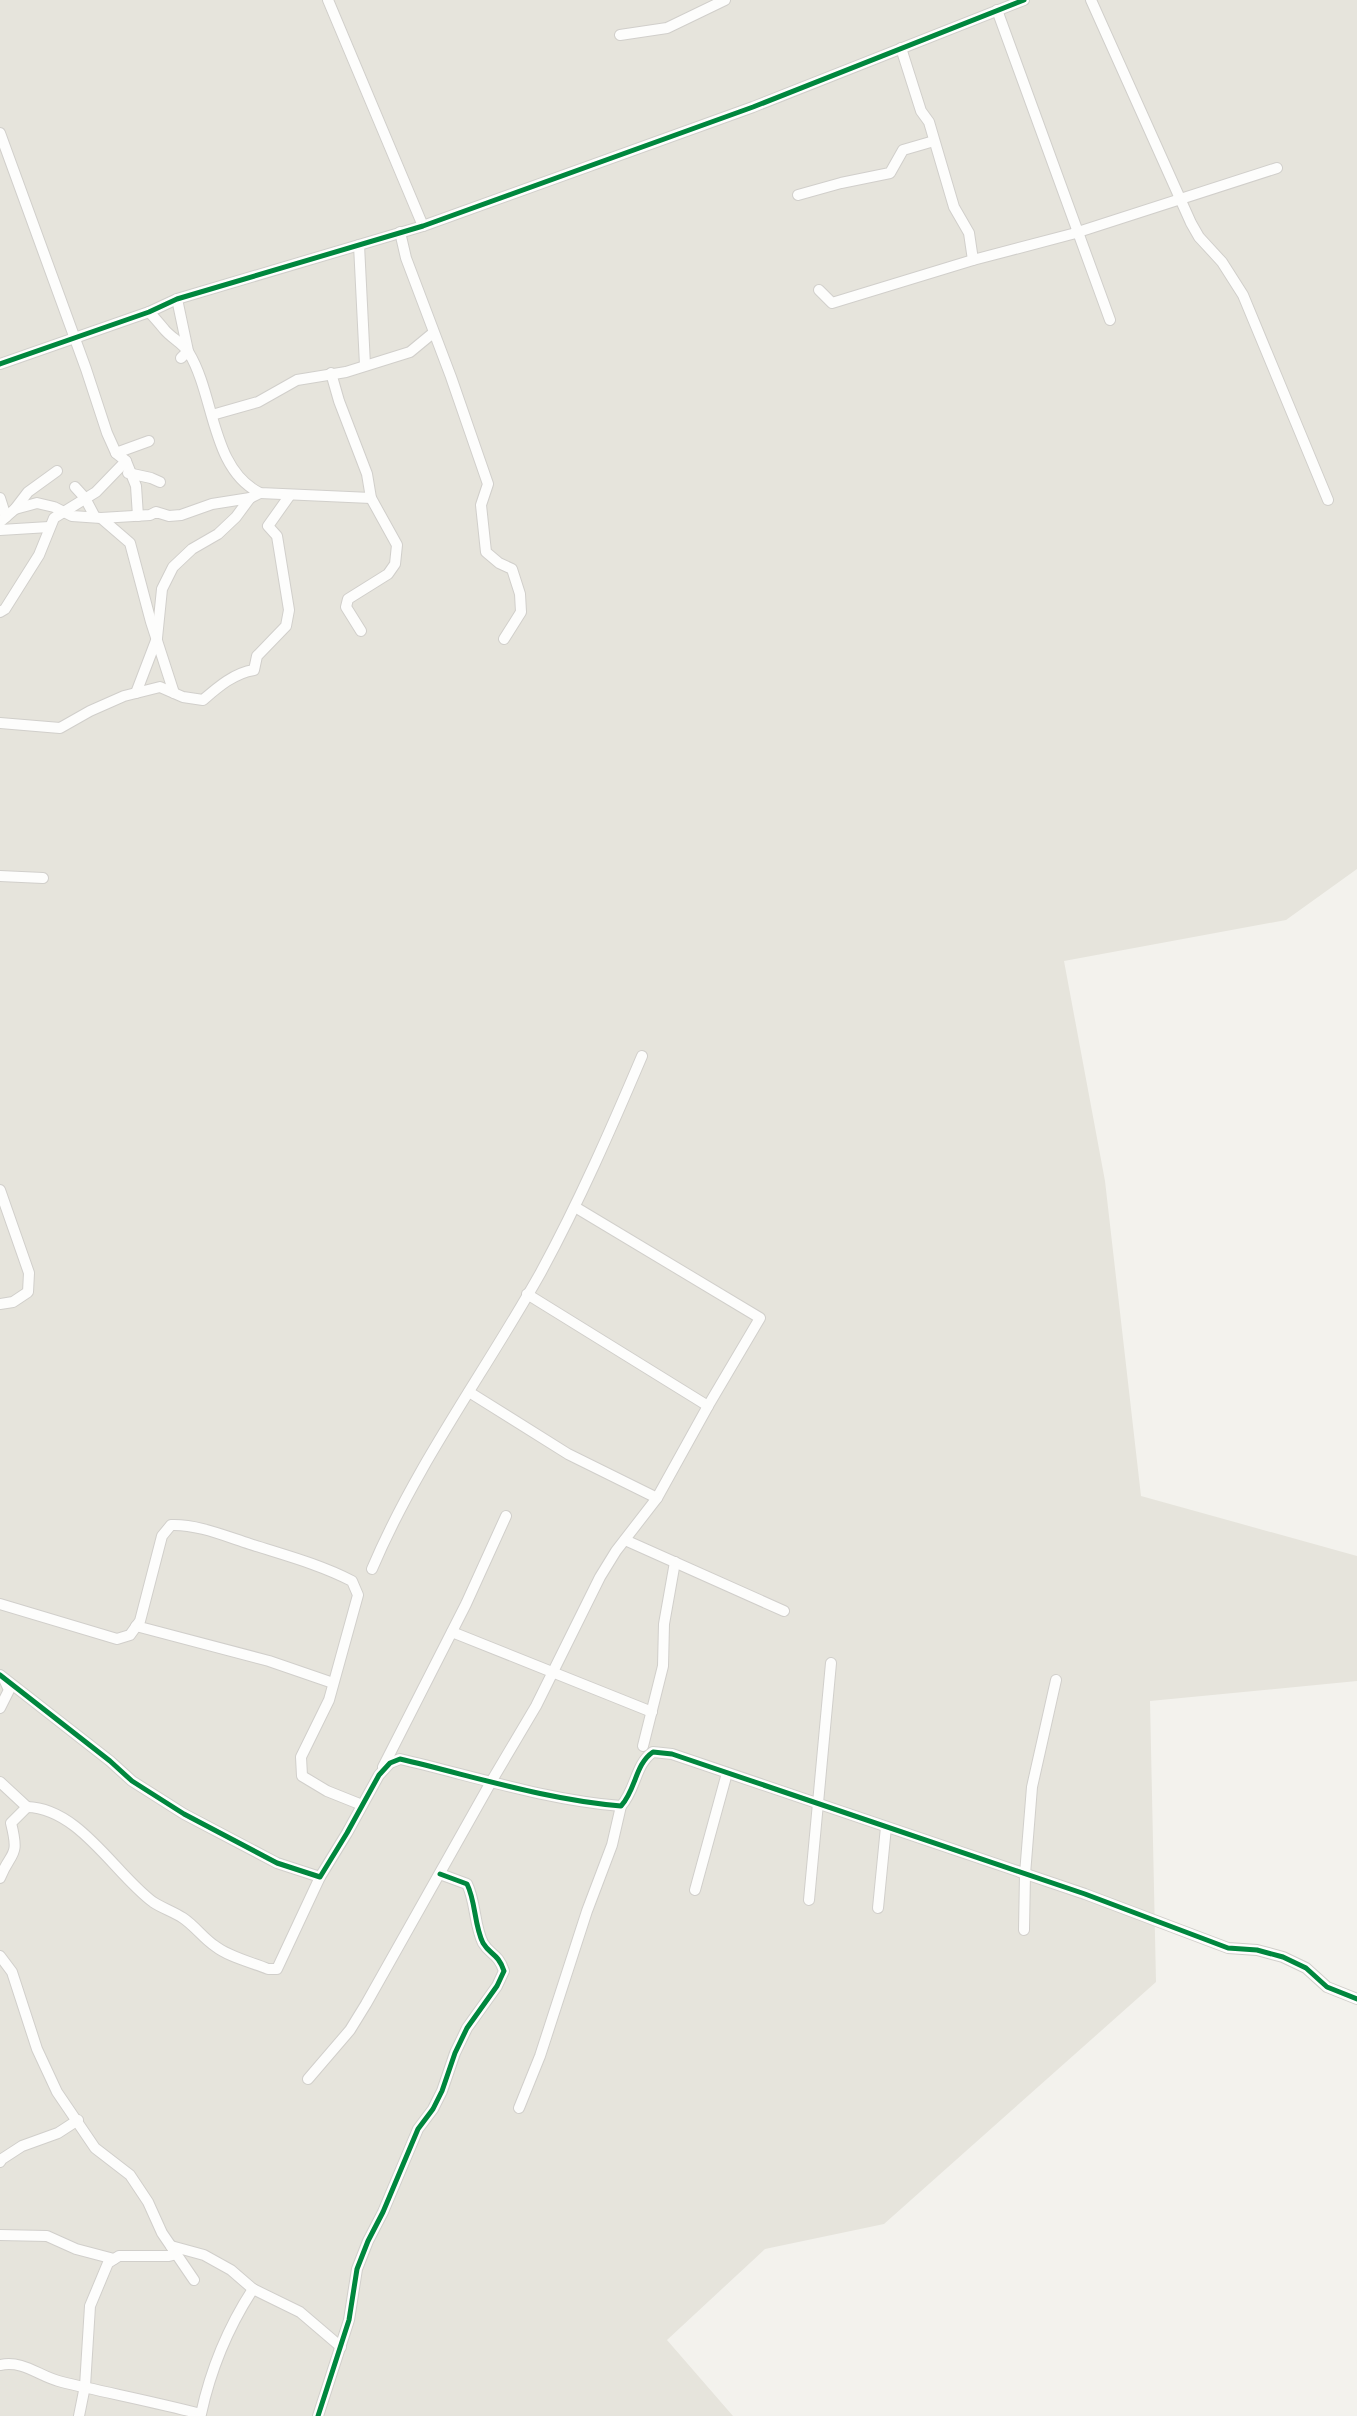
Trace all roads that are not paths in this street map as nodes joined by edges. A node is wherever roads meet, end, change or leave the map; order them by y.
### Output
1 (328, 0) edge
2 (1024, 0) edge
3 (1091, 0) edge
4 (719, 1) edge
5 (997, 10) junction
6 (620, 35) dead end
7 (901, 48) junction
8 (0, 133) edge
9 (934, 141) junction
10 (1277, 168) dead end
11 (798, 195) dead end
12 (1180, 199) junction
13 (423, 226) junction
14 (400, 232) junction
15 (1078, 232) junction
16 (359, 245) junction
17 (973, 260) junction
18 (818, 290) dead end
19 (177, 299) junction
20 (149, 312) junction
21 (1110, 320) dead end
22 (433, 333) junction
23 (74, 337) junction
24 (184, 355) junction
25 (0, 364) edge
26 (365, 365) junction
27 (331, 373) junction
28 (212, 416) junction
29 (149, 441) dead end
30 (116, 453) junction
31 (126, 461) junction
32 (57, 471) dead end
33 (114, 472) junction
34 (131, 474) junction
35 (160, 482) dead end
36 (75, 487) dead end
37 (29, 491) junction
38 (290, 495) junction
39 (255, 496) junction
40 (0, 498) edge
41 (84, 498) junction
42 (372, 498) junction
43 (1328, 500) dead end
44 (37, 504) junction
45 (15, 509) junction
46 (64, 514) junction
47 (138, 516) junction
48 (98, 518) junction
49 (3, 519) edge
50 (49, 527) junction
51 (0, 530) edge
52 (0, 612) edge
53 (361, 631) dead end
54 (157, 638) junction
55 (504, 639) dead end
56 (136, 693) junction
57 (174, 693) junction
58 (0, 723) edge
59 (0, 876) edge
60 (43, 878) dead end
61 (642, 1056) dead end
62 (0, 1190) edge
63 (575, 1207) junction
64 (527, 1294) junction
65 (0, 1304) edge
66 (469, 1392) junction
67 (708, 1406) junction
68 (658, 1498) junction
69 (506, 1516) dead end
70 (625, 1540) junction
71 (675, 1562) junction
72 (372, 1569) dead end
73 (0, 1604) edge
74 (784, 1611) dead end
75 (136, 1626) junction
76 (452, 1632) junction
77 (831, 1663) dead end
78 (554, 1672) junction
79 (2, 1676) edge
80 (1056, 1680) dead end
81 (334, 1683) junction
82 (0, 1708) edge
83 (652, 1712) junction
84 (642, 1746) dead end
85 (727, 1773) junction
86 (379, 1775) junction
87 (0, 1782) edge
88 (490, 1782) junction
89 (818, 1804) junction
90 (362, 1805) junction
91 (621, 1806) junction
92 (26, 1807) junction
93 (886, 1827) junction
94 (3, 1866) edge
95 (440, 1874) junction
96 (1025, 1874) junction
97 (320, 1877) junction
98 (0, 1878) edge
99 (695, 1890) dead end
100 (808, 1900) dead end
101 (878, 1908) dead end
102 (1024, 1930) dead end
103 (0, 1956) edge
104 (1357, 1999) edge
105 (308, 2079) dead end
106 (519, 2108) dead end
107 (78, 2120) junction
108 (0, 2162) edge
109 (0, 2235) edge
110 (174, 2250) junction
111 (114, 2259) junction
112 (194, 2280) dead end
113 (253, 2289) junction
114 (341, 2347) junction
115 (0, 2365) edge
116 (85, 2386) junction
117 (203, 2415) edge
118 (79, 2416) edge
119 (318, 2416) edge

1 - 13 street
2 - 5 street
3 - 12 street
4 - 6 street
5 - 7 street
5 - 15 street
7 - 9 street
7 - 13 street
8 - 23 street
9 - 11 street
9 - 17 street
10 - 12 street
12 - 15 street
12 - 43 street
13 - 14 street
14 - 16 street
14 - 22 street
15 - 17 street
15 - 21 street
16 - 19 street
16 - 26 street
17 - 18 street
19 - 20 street
19 - 24 street
20 - 23 street
20 - 24 street
22 - 26 street
22 - 55 street
23 - 25 street
23 - 30 street
24 - 28 street
26 - 27 street
27 - 28 street
27 - 42 street
28 - 39 street
29 - 30 street
30 - 31 street
31 - 33 street
31 - 34 street
32 - 37 street
33 - 34 street
33 - 41 street
34 - 35 street
34 - 47 street
36 - 41 street
37 - 44 street
37 - 45 street
38 - 39 street
38 - 42 street
38 - 57 street
39 - 47 street
39 - 54 street
40 - 49 street
41 - 46 street
41 - 48 street
42 - 53 street
44 - 45 street
44 - 46 street
45 - 49 street
46 - 48 street
46 - 50 street
47 - 48 street
48 - 54 street
50 - 51 street
50 - 52 street
54 - 56 street
54 - 57 street
56 - 57 street
56 - 58 street
59 - 60 street
61 - 63 street
62 - 65 street
63 - 64 street
63 - 67 street
64 - 66 street
64 - 67 street
66 - 68 street
66 - 72 street
67 - 68 street
68 - 70 street
69 - 76 street
70 - 71 street
70 - 78 street
71 - 74 street
71 - 83 street
73 - 75 street
75 - 81 street
75 - 81 street
76 - 78 street
76 - 86 street
77 - 89 street
78 - 83 street
78 - 88 street
79 - 82 street
79 - 97 street
80 - 96 street
81 - 90 street
83 - 84 street
85 - 89 street
85 - 91 street
85 - 99 street
86 - 88 street
86 - 90 street
87 - 92 street
88 - 91 street
88 - 95 street
89 - 93 street
89 - 100 street
90 - 97 street
91 - 106 street
92 - 94 street
92 - 97 street
93 - 96 street
93 - 101 street
94 - 98 street
95 - 105 street
95 - 114 street
96 - 102 street
96 - 104 street
103 - 107 street
107 - 108 street
107 - 110 street
109 - 111 street
110 - 111 street
110 - 112 street
110 - 113 street
111 - 116 street
113 - 114 street
113 - 117 street
114 - 119 street
115 - 116 street
116 - 117 street
116 - 118 street

